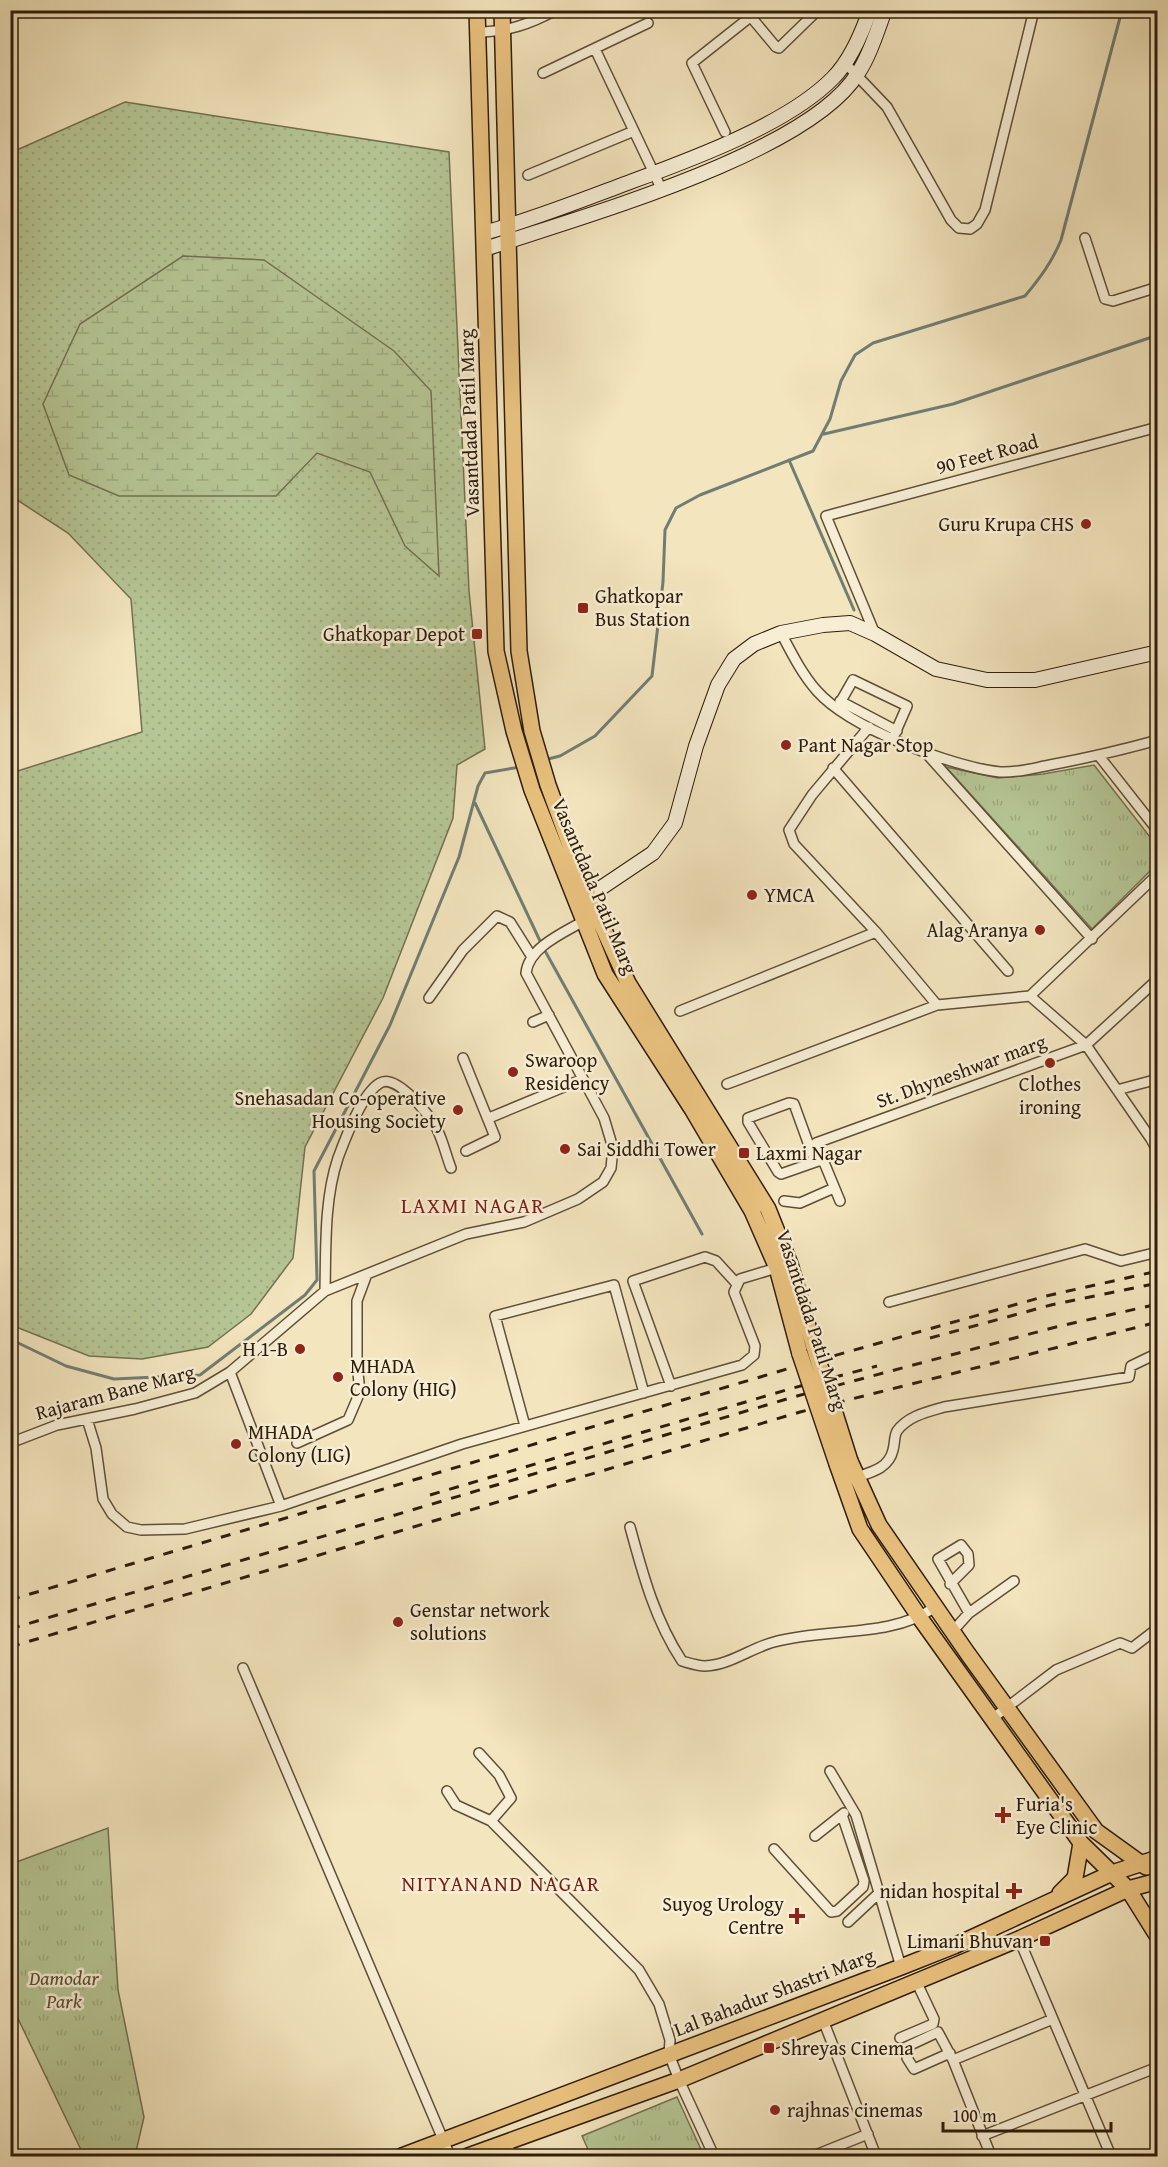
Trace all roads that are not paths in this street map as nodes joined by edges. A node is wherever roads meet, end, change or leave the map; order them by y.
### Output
1 (477, 10) edge
2 (501, 10) edge
3 (538, 10) edge
4 (556, 10) edge
5 (759, 10) edge
6 (818, 10) edge
7 (885, 10) edge
8 (1034, 10) edge
9 (866, 13) edge
10 (751, 17) junction
11 (537, 21) junction
12 (648, 23) dead end
13 (478, 32) junction
14 (502, 32) junction
15 (876, 32) junction
16 (595, 49) junction
17 (845, 63) junction
18 (543, 73) dead end
19 (858, 74) junction
20 (634, 131) junction
21 (725, 132) dead end
22 (654, 173) junction
23 (528, 175) dead end
24 (661, 188) junction
25 (508, 234) junction
26 (1085, 238) dead end
27 (484, 241) junction
28 (1158, 287) edge
29 (1158, 427) edge
30 (492, 488) junction
31 (515, 488) junction
32 (781, 633) junction
33 (875, 634) junction
34 (1156, 655) edge
35 (839, 705) junction
36 (869, 727) junction
37 (895, 735) junction
38 (1158, 740) edge
39 (926, 753) junction
40 (1099, 756) junction
41 (833, 768) junction
42 (1158, 831) edge
43 (1158, 874) edge
44 (583, 901) junction
45 (590, 916) junction
46 (876, 932) junction
47 (1092, 939) junction
48 (532, 957) junction
49 (1008, 971) dead end
50 (1158, 979) edge
51 (1030, 996) junction
52 (429, 998) dead end
53 (937, 1005) junction
54 (680, 1011) dead end
55 (549, 1015) junction
56 (533, 1022) dead end
57 (1086, 1045) junction
58 (463, 1058) dead end
59 (583, 1078) junction
60 (1158, 1079) edge
61 (727, 1084) dead end
62 (1117, 1090) junction
63 (489, 1118) junction
64 (813, 1144) junction
65 (466, 1150) dead end
66 (1158, 1152) edge
67 (818, 1161) junction
68 (451, 1168) dead end
69 (834, 1188) junction
70 (784, 1201) dead end
71 (840, 1201) dead end
72 (1158, 1252) edge
73 (784, 1266) junction
74 (367, 1274) junction
75 (737, 1284) junction
76 (325, 1291) junction
77 (889, 1302) dead end
78 (1158, 1353) edge
79 (230, 1372) junction
80 (671, 1386) junction
81 (644, 1394) junction
82 (87, 1419) junction
83 (525, 1426) junction
84 (10, 1443) edge
85 (297, 1443) dead end
86 (842, 1456) junction
87 (857, 1477) junction
88 (281, 1506) junction
89 (630, 1527) dead end
90 (1014, 1581) dead end
91 (950, 1584) dead end
92 (935, 1607) junction
93 (969, 1613) junction
94 (921, 1618) junction
95 (1158, 1628) edge
96 (952, 1632) junction
97 (968, 1654) junction
98 (954, 1663) junction
99 (243, 1668) dead end
100 (1006, 1707) junction
101 (993, 1718) junction
102 (479, 1753) dead end
103 (1042, 1756) junction
104 (1027, 1766) junction
105 (830, 1771) dead end
106 (447, 1791) dead end
107 (1078, 1805) junction
108 (851, 1808) junction
109 (842, 1815) junction
110 (1062, 1815) junction
111 (491, 1821) junction
112 (815, 1836) dead end
113 (1082, 1843) junction
114 (774, 1849) dead end
115 (1158, 1858) edge
116 (1143, 1864) junction
117 (1112, 1873) junction
118 (1158, 1880) edge
119 (1128, 1889) junction
120 (879, 1893) junction
121 (1052, 1902) junction
122 (848, 1922) dead end
123 (1158, 1937) edge
124 (1019, 1939) junction
125 (901, 1967) junction
126 (916, 1981) junction
127 (1053, 2019) junction
128 (823, 2020) junction
129 (900, 2038) dead end
130 (906, 2047) dead end
131 (669, 2054) junction
132 (951, 2056) junction
133 (907, 2058) dead end
134 (1158, 2067) edge
135 (679, 2080) junction
136 (1085, 2096) junction
137 (868, 2134) junction
138 (982, 2136) junction
139 (442, 2140) junction
140 (509, 2150) edge
141 (425, 2153) edge
142 (402, 2157) edge
143 (450, 2157) edge
144 (468, 2157) edge
145 (714, 2157) edge
146 (813, 2157) edge
147 (876, 2157) edge
148 (991, 2157) edge
149 (1111, 2157) edge

1 - 13 main road, Vasantdada Patil Marg
2 - 14 main road, Vasantdada Patil Marg
3 - 11 street
4 - 11 street
5 - 10 street
6 - 10 street
7 - 15 street
8 - 19 street
9 - 15 street
9 - 17 street
10 - 21 street
11 - 14 street
12 - 16 street
13 - 14 street
13 - 27 main road, Vasantdada Patil Marg
14 - 25 main road, Vasantdada Patil Marg
15 - 19 street
16 - 18 street
16 - 20 street
17 - 19 street
17 - 22 street
19 - 24 street
20 - 22 street
20 - 23 street
22 - 24 street
22 - 25 street
24 - 25 street
25 - 27 street
25 - 31 main road, Vasantdada Patil Marg
26 - 28 street
27 - 30 main road, Vasantdada Patil Marg
29 - 33 street, 90 Feet Road
30 - 31 main road
30 - 44 main road, Vasantdada Patil Marg
31 - 44 main road, Vasantdada Patil Marg
32 - 33 street
32 - 35 street
32 - 44 street
33 - 34 street
35 - 36 street
35 - 37 street
35 - 37 street
36 - 37 street
36 - 41 street
37 - 39 street
38 - 40 street
39 - 40 street
39 - 47 street
40 - 42 street
41 - 46 street
41 - 49 street
43 - 47 street
44 - 45 main road, Vasantdada Patil Marg
45 - 48 street
45 - 73 main road, Vasantdada Patil Marg
46 - 53 street
46 - 54 street
47 - 51 street
48 - 52 street
48 - 55 street, Rajaram Bane Marg
50 - 57 street, St. Dhyneshwar marg
51 - 53 street
51 - 57 street
53 - 61 street
55 - 56 street
55 - 59 street, Rajaram Bane Marg
57 - 62 street
57 - 64 street, St. Dhyneshwar marg
58 - 63 street
59 - 63 street
59 - 74 street, Rajaram Bane Marg
60 - 62 street
62 - 66 street
63 - 65 street
64 - 67 street
64 - 67 street
67 - 69 street
68 - 76 street
69 - 70 street
69 - 71 street
72 - 77 street
73 - 75 street
73 - 86 main road, Vasantdada Patil Marg, bridge
74 - 76 street, Rajaram Bane Marg
74 - 85 street
75 - 80 street
75 - 80 street
76 - 79 street, Rajaram Bane Marg
78 - 87 street
79 - 82 street, Rajaram Bane Marg
79 - 88 street
80 - 81 street
81 - 83 street
81 - 83 street
82 - 84 street, Rajaram Bane Marg
82 - 88 street
83 - 88 street
86 - 87 main road, Vasantdada Patil Marg
86 - 94 main road, Vasantdada Patil Marg
87 - 92 main road, Vasantdada Patil Marg
89 - 94 street
90 - 93 street
91 - 93 street
92 - 94 street
92 - 96 main road, Vasantdada Patil Marg
93 - 96 street
94 - 98 main road, Vasantdada Patil Marg
95 - 100 street
96 - 97 main road, Vasantdada Patil Marg
97 - 98 main road
97 - 100 main road, Vasantdada Patil Marg
98 - 101 main road, Vasantdada Patil Marg
99 - 139 street
100 - 101 street
100 - 103 main road, Vasantdada Patil Marg
101 - 104 main road, Vasantdada Patil Marg
102 - 111 street
103 - 104 main road
103 - 107 main road, Vasantdada Patil Marg
104 - 110 main road, Vasantdada Patil Marg
105 - 108 street
106 - 111 street
107 - 110 main road
107 - 116 main road, Vasantdada Patil Marg
108 - 109 street
108 - 120 street
109 - 112 street
109 - 114 street
110 - 113 main road, Vasantdada Patil Marg
111 - 131 street
113 - 117 main road, Vasantdada Patil Marg
113 - 121 main road
115 - 116 main road, Lal Bahadur Shastri Marg
116 - 117 main road, Lal Bahadur Shastri Marg
116 - 118 main road, Vasantdada Patil Marg
117 - 119 main road, Vasantdada Patil Marg
117 - 121 main road, Lal Bahadur Shastri Marg
118 - 119 main road
119 - 123 main road, Vasantdada Patil Marg
119 - 124 main road
120 - 122 street
120 - 125 street
121 - 125 main road, Lal Bahadur Shastri Marg
124 - 126 main road
124 - 127 street
125 - 131 main road, Lal Bahadur Shastri Marg
126 - 128 main road
126 - 129 street
127 - 132 street
127 - 136 street
128 - 135 main road
128 - 137 street
130 - 132 street
131 - 135 street
131 - 139 main road, Lal Bahadur Shastri Marg
132 - 133 street
132 - 138 street
134 - 136 street
135 - 140 main road
135 - 145 street
136 - 138 street
136 - 149 street
137 - 146 street
137 - 147 street
138 - 148 street
139 - 141 main road, Lal Bahadur Shastri Marg
139 - 143 street
140 - 144 main road
141 - 142 main road, Lal Bahadur Shastri Marg

